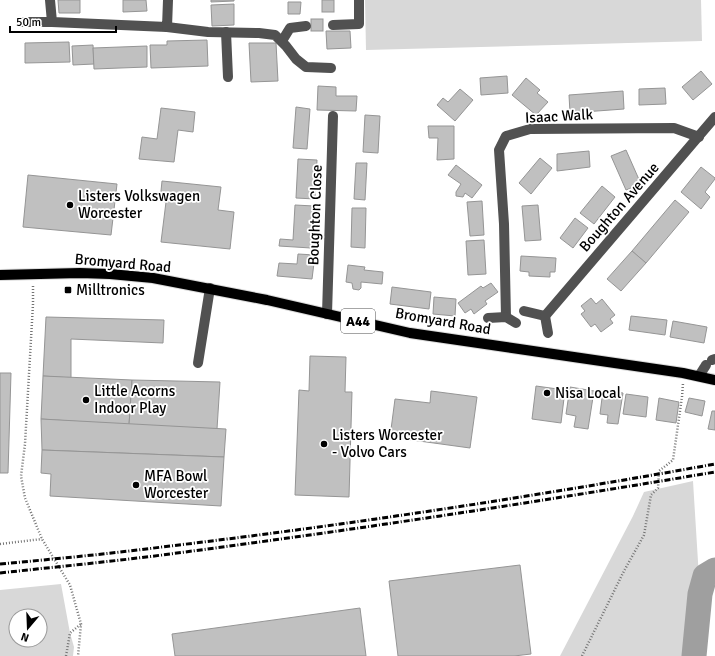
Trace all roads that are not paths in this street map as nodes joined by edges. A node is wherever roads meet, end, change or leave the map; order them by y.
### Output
1 (50, 0) edge
2 (168, 0) edge
3 (359, 0) edge
4 (23, 22) dead end
5 (52, 22) junction
6 (333, 25) dead end
7 (306, 26) dead end
8 (167, 28) junction
9 (226, 32) junction
10 (282, 41) junction
11 (331, 68) dead end
12 (228, 77) dead end
13 (333, 116) dead end
14 (715, 117) edge
15 (699, 137) junction
16 (0, 275) edge
17 (210, 288) junction
18 (524, 311) dead end
19 (327, 314) junction
20 (545, 316) junction
21 (506, 317) junction
22 (488, 318) dead end
23 (516, 322) dead end
24 (548, 333) dead end
25 (711, 361) edge
26 (198, 363) dead end
27 (700, 376) junction
28 (715, 380) edge

1 - 5 street
2 - 8 street
3 - 6 street
4 - 5 street
5 - 8 street
7 - 10 street
8 - 9 street
9 - 10 street
9 - 12 street
10 - 11 street
13 - 19 street, Boughton Close
14 - 15 street, Boughton Avenue
15 - 20 street, Boughton Avenue
15 - 21 street, Isaac Walk
16 - 17 main road, Bromyard Road / A44
17 - 19 main road, Bromyard Road / A44
17 - 26 street
18 - 20 street
19 - 27 main road, Bromyard Road / A44
20 - 24 street
21 - 22 street
21 - 23 street
25 - 27 street
27 - 28 main road, Bromyard Road / A44

